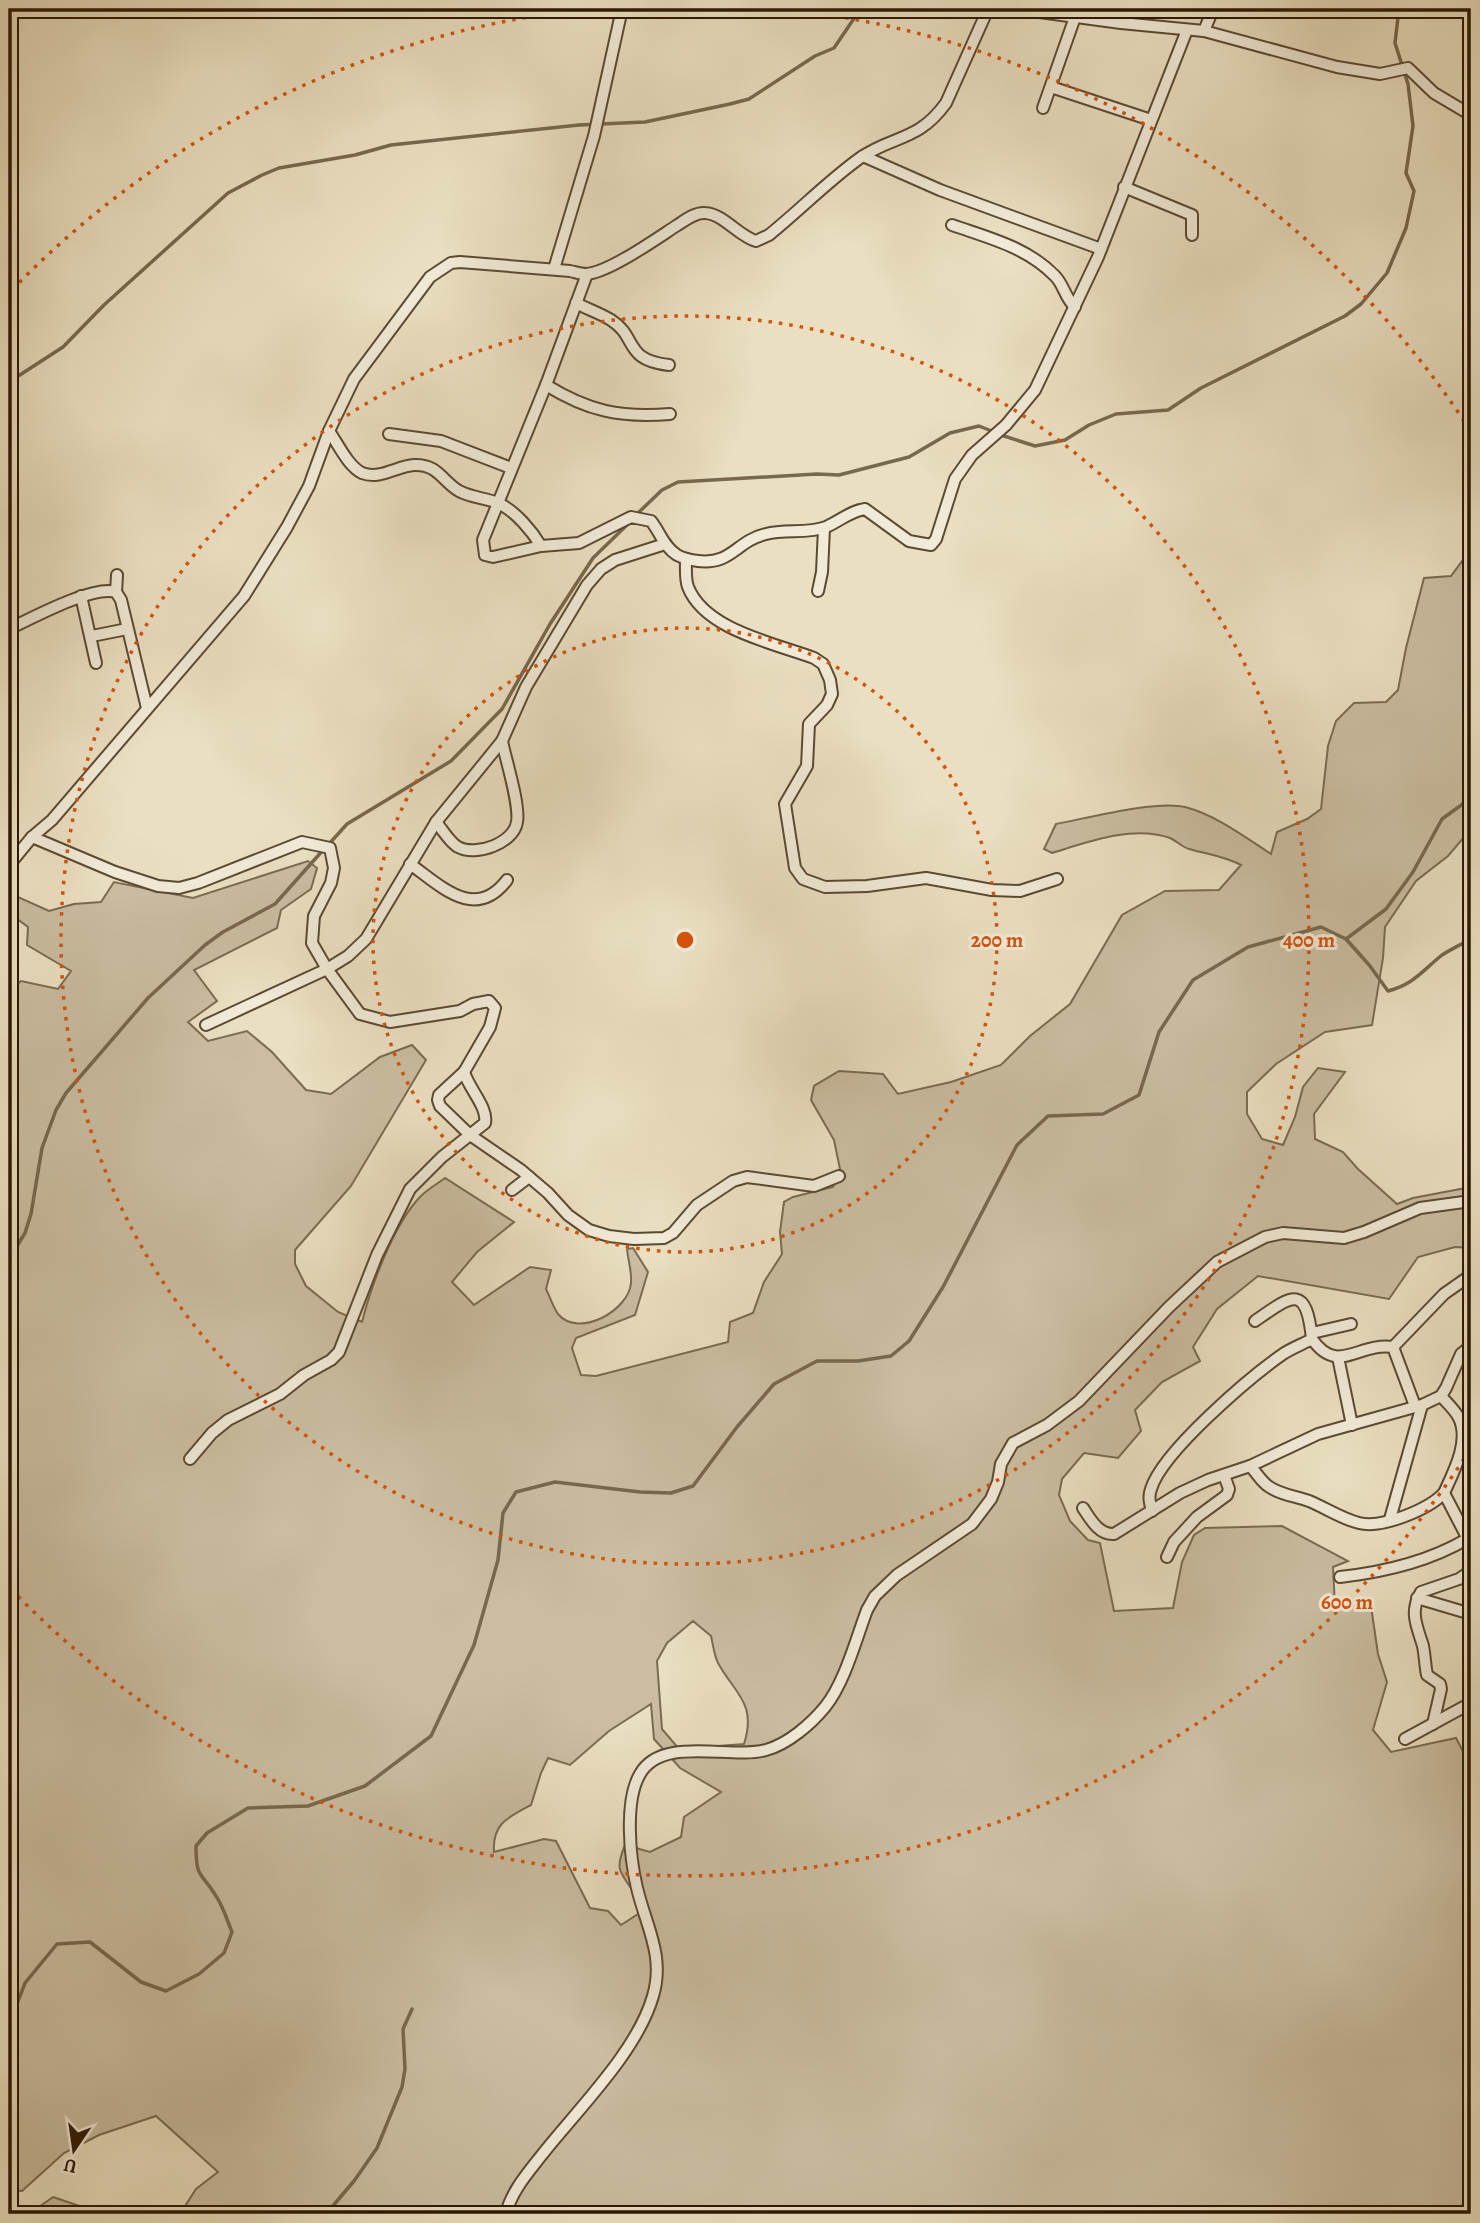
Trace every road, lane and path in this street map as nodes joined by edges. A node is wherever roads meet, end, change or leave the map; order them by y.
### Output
1 (622, 9) edge
2 (988, 9) edge
3 (1016, 9) edge
4 (1213, 9) edge
5 (1070, 14) edge
6 (1186, 30) junction
7 (1204, 31) junction
8 (1051, 86) junction
9 (1043, 108) dead end
10 (1471, 115) edge
11 (1152, 120) junction
12 (863, 156) junction
13 (1124, 187) junction
14 (952, 225) dead end
15 (1192, 235) dead end
16 (1101, 249) junction
17 (554, 269) junction
18 (587, 274) junction
19 (576, 303) junction
20 (1075, 307) junction
21 (669, 365) dead end
22 (546, 385) junction
23 (670, 414) dead end
24 (329, 431) junction
25 (389, 433) dead end
26 (511, 468) junction
27 (498, 503) junction
28 (824, 528) junction
29 (665, 544) junction
30 (541, 546) junction
31 (686, 559) junction
32 (117, 575) dead end
33 (818, 591) dead end
34 (116, 592) junction
35 (81, 596) junction
36 (9, 629) edge
37 (127, 629) junction
38 (92, 636) junction
39 (96, 663) dead end
40 (147, 708) junction
41 (502, 741) junction
42 (436, 822) junction
43 (32, 837) junction
44 (410, 864) junction
45 (9, 865) edge
46 (1058, 879) dead end
47 (507, 880) dead end
48 (327, 969) junction
49 (206, 1026) dead end
50 (464, 1072) junction
51 (470, 1135) junction
52 (839, 1176) dead end
53 (529, 1177) junction
54 (512, 1190) dead end
55 (1471, 1201) edge
56 (1471, 1275) edge
57 (1255, 1321) dead end
58 (1351, 1324) dead end
59 (1312, 1336) junction
60 (1471, 1346) edge
61 (1393, 1347) junction
62 (1338, 1357) junction
63 (1441, 1396) junction
64 (1418, 1405) junction
65 (1352, 1425) junction
66 (190, 1460) dead end
67 (1250, 1466) junction
68 (1224, 1475) junction
69 (1444, 1493) junction
70 (1083, 1508) dead end
71 (1152, 1511) junction
72 (1390, 1519) junction
73 (1469, 1542) edge
74 (1167, 1557) dead end
75 (1471, 1571) edge
76 (1340, 1577) dead end
77 (1459, 1579) junction
78 (1471, 1582) edge
79 (1417, 1598) junction
80 (1471, 1614) edge
81 (1471, 1703) edge
82 (1433, 1724) junction
83 (1405, 1739) dead end
84 (506, 2214) edge

1 - 17 street
2 - 12 street
3 - 5 street
4 - 7 street
5 - 6 street
5 - 8 street
6 - 7 street
6 - 11 street
7 - 10 street
8 - 9 street
8 - 11 street
11 - 13 street
12 - 16 street
12 - 18 street
13 - 15 street
13 - 16 street
14 - 20 street
16 - 20 street
17 - 18 street
17 - 24 street
18 - 19 street
19 - 21 street
19 - 22 street
20 - 28 street
22 - 23 street
22 - 26 street
24 - 27 street
24 - 40 street
25 - 26 street
26 - 27 street
27 - 30 street
27 - 30 street
28 - 31 street
28 - 33 street
29 - 30 street
29 - 31 street
29 - 41 street
31 - 46 street
32 - 34 street
34 - 35 street
34 - 37 street
35 - 36 street
35 - 38 street
37 - 38 street
37 - 40 street
38 - 39 street
40 - 43 street
41 - 42 street
41 - 42 street
42 - 44 street
43 - 45 street
43 - 48 street
44 - 47 street
44 - 48 street
48 - 49 street
48 - 50 street
50 - 51 street
50 - 51 street
51 - 53 street
51 - 66 street
52 - 53 street
53 - 54 street
55 - 84 street
56 - 61 street
57 - 59 street
58 - 59 street
59 - 62 street
59 - 71 street
60 - 63 street
61 - 62 street
61 - 64 street
62 - 65 street
63 - 64 street
63 - 69 street
64 - 65 street
64 - 72 street
65 - 67 street
67 - 68 street
67 - 72 street
68 - 71 street
68 - 74 street
69 - 72 street
69 - 73 street
70 - 71 street
73 - 76 street
75 - 77 street
77 - 78 street
77 - 79 street
79 - 80 street
79 - 82 street
81 - 82 street
82 - 83 street

